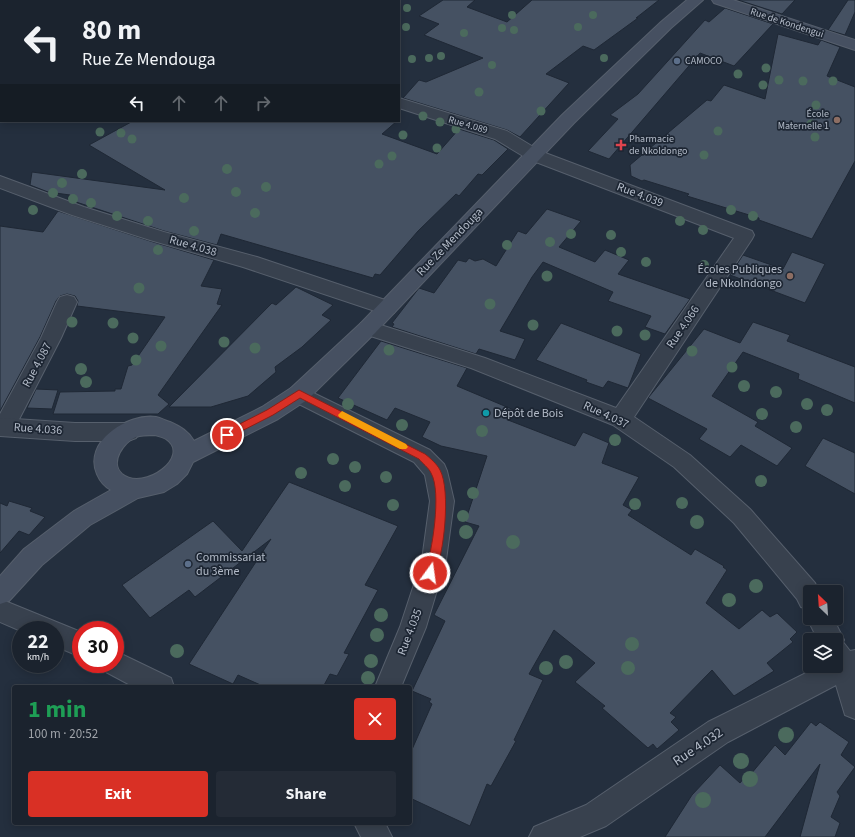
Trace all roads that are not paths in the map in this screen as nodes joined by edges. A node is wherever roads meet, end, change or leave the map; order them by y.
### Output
1 (696, 0) edge
2 (719, 0) edge
3 (855, 45) edge
4 (400, 102) edge
5 (534, 155) junction
6 (0, 182) edge
7 (745, 235) joint
8 (67, 302) dead end
9 (387, 308) junction
10 (368, 328) junction
11 (299, 394) junction
12 (621, 419) junction
13 (2, 427) edge
14 (75, 432) junction
15 (128, 432) junction
16 (108, 451) junction
17 (185, 456) junction
18 (135, 488) junction
19 (803, 587) edge
20 (0, 593) edge
21 (0, 610) edge
22 (26, 621) edge
23 (845, 660) edge
24 (124, 668) edge
25 (157, 685) edge
26 (389, 685) edge
27 (855, 706) edge
28 (370, 825) edge
29 (377, 837) edge
30 (544, 837) edge

1 - 5 main road, Rue Ze Mendouga
2 - 3 main road, Rue de Kondengui
4 - 5 street, Rue 4.089
5 - 7 street, Rue 4.039
5 - 9 main road, Rue Ze Mendouga
6 - 9 street, Rue 4.038
7 - 12 street, Rue 4.066
8 - 13 street, Rue 4.087
9 - 10 main road, Rue Ze Mendouga
10 - 11 main road, Rue Ze Mendouga
10 - 12 street, Rue 4.037
11 - 17 main road, Rue Ze Mendouga
11 - 26 street, Rue 4.035
12 - 19 street, Rue 4.037
13 - 14 street, Rue 4.036
14 - 15 street, Rue 4.036
14 - 16 street
15 - 16 main road
15 - 17 main road
16 - 18 main road
17 - 18 main road
18 - 20 main road
21 - 22 street
23 - 27 street
23 - 30 street, Rue 4.032
24 - 25 street
28 - 29 street

